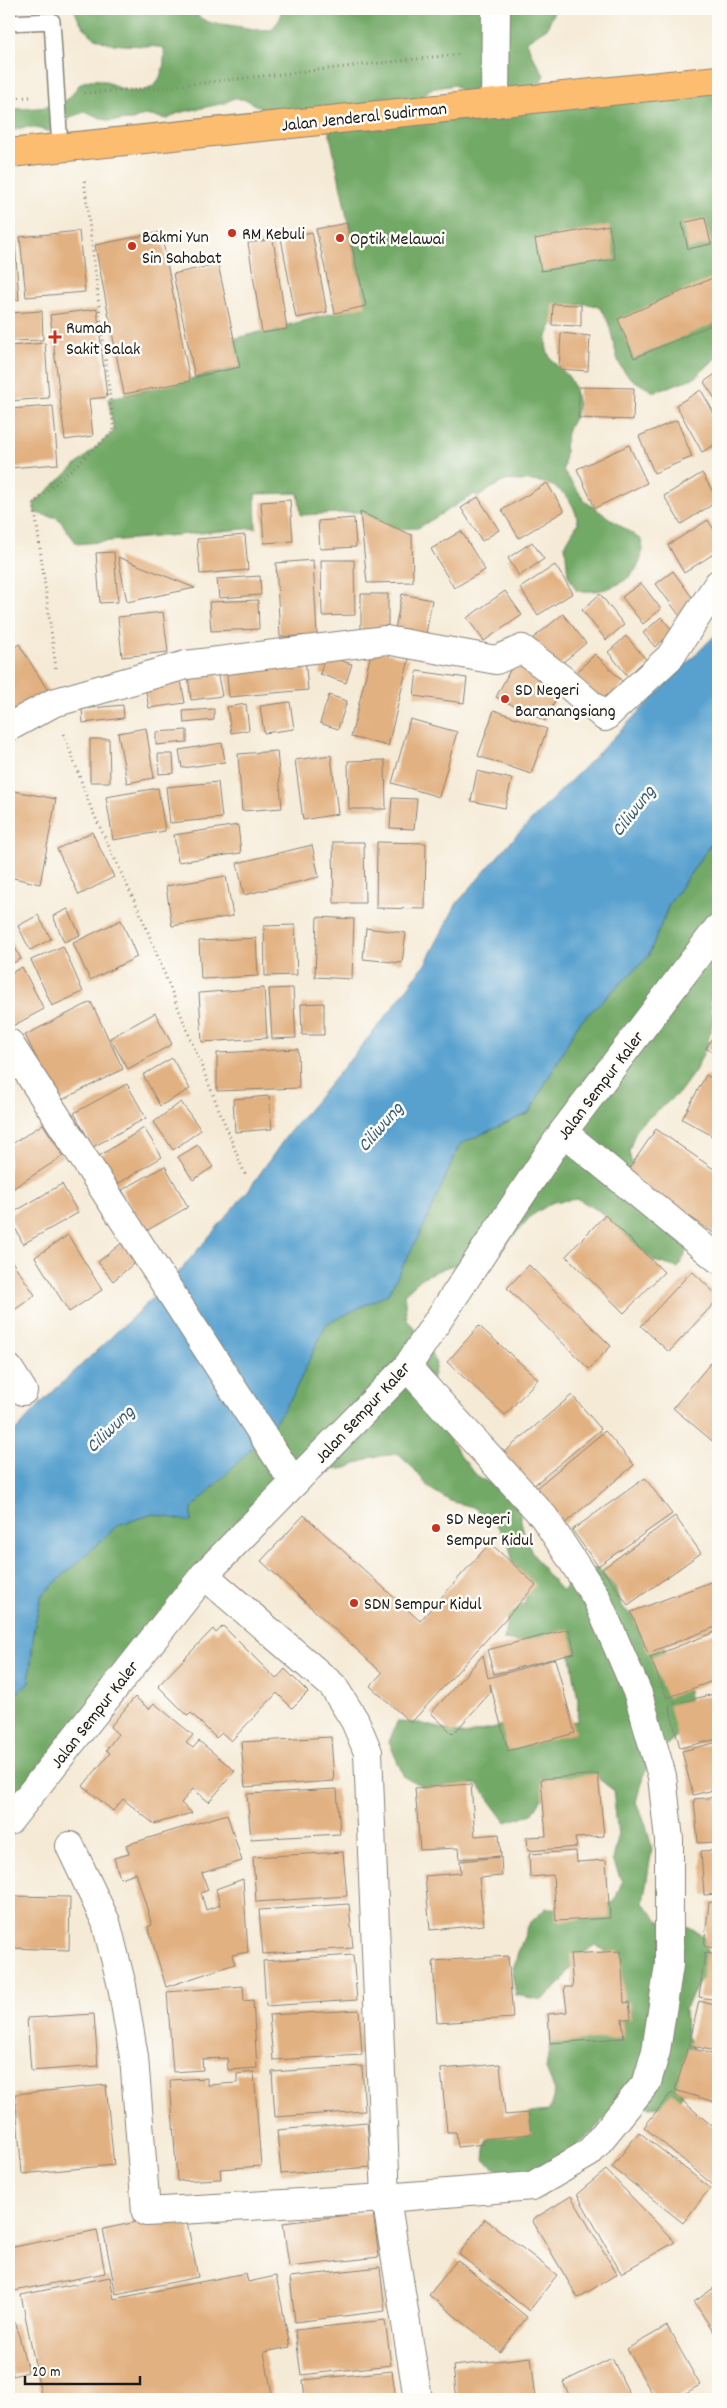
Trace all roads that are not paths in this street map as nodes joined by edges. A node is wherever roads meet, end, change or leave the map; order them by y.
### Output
1 (496, 9) edge
2 (9, 23) edge
3 (718, 80) edge
4 (495, 103) junction
5 (60, 148) junction
6 (9, 153) edge
7 (718, 584) edge
8 (9, 727) edge
9 (718, 928) edge
10 (9, 1043) edge
11 (563, 1132) junction
12 (718, 1259) edge
13 (407, 1367) junction
14 (289, 1474) junction
15 (204, 1576) junction
16 (9, 1821) edge
17 (70, 1846) dead end
18 (386, 2198) junction
19 (418, 2399) edge

1 - 4 street
2 - 5 lane
3 - 4 main road, Jalan Jenderal Sudirman
4 - 5 main road, Jalan Jenderal Sudirman
5 - 6 main road, Jalan Jenderal Sudirman
7 - 8 street
9 - 11 street, Jalan Sempur Kaler
10 - 14 street
11 - 12 street
11 - 13 street, Jalan Sempur Kaler
13 - 14 street, Jalan Sempur Kaler
13 - 18 street
14 - 15 street, Jalan Sempur Kaler
15 - 16 street, Jalan Sempur Kaler
15 - 18 street
17 - 18 street
18 - 19 street

